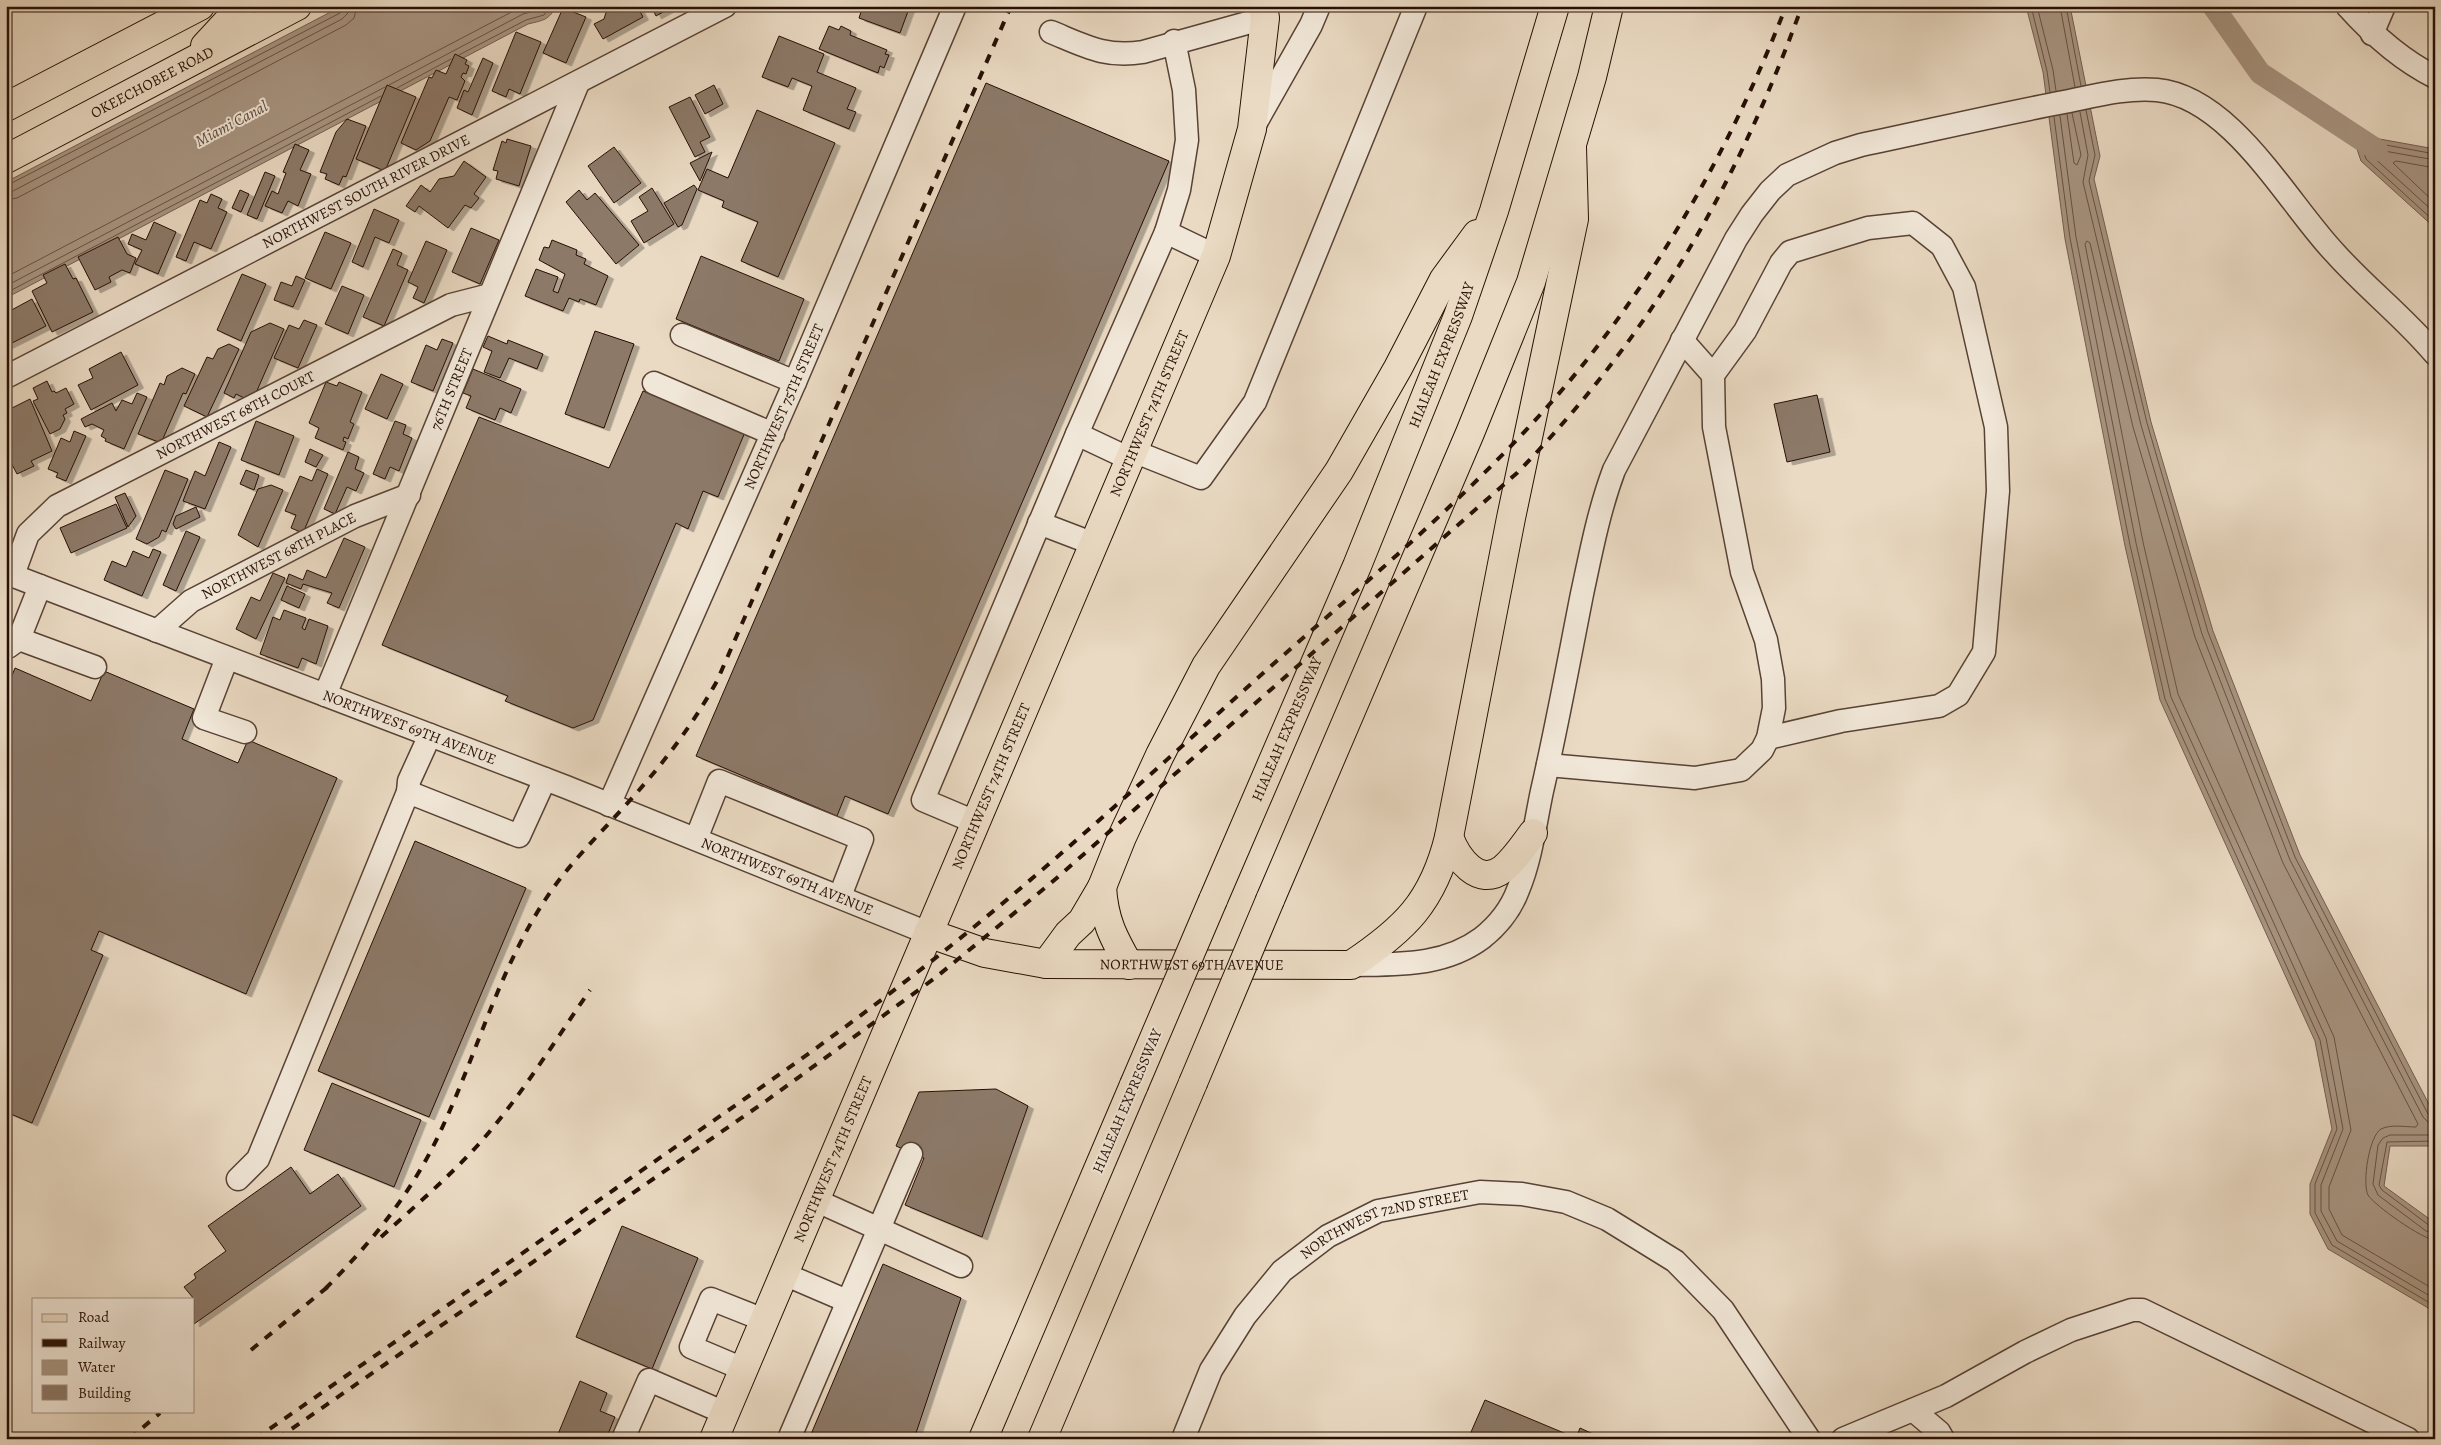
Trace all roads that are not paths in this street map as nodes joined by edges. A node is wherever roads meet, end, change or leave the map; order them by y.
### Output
1 (200, 6) edge
2 (242, 6) edge
3 (297, 6) edge
4 (725, 6) edge
5 (955, 6) edge
6 (1319, 6) edge
7 (1416, 6) edge
8 (1555, 6) edge
9 (1609, 6) edge
10 (2347, 6) edge
11 (2384, 6) edge
12 (1264, 12) edge
13 (1051, 32) dead end
14 (2372, 34) junction
15 (1174, 42) junction
16 (191, 62) junction
17 (2435, 77) edge
18 (578, 83) junction
19 (6, 107) edge
20 (1252, 129) junction
21 (1572, 147) junction
22 (6, 159) edge
23 (1494, 211) junction
24 (1166, 232) junction
25 (1216, 256) junction
26 (490, 295) junction
27 (2426, 334) edge
28 (682, 335) dead end
29 (1682, 340) junction
30 (2435, 354) edge
31 (1713, 375) junction
32 (6, 377) edge
33 (795, 382) junction
34 (654, 383) dead end
35 (772, 434) junction
36 (1077, 434) junction
37 (1132, 455) junction
38 (409, 495) junction
39 (1039, 522) junction
40 (1094, 544) junction
41 (9, 574) edge
42 (40, 586) junction
43 (157, 631) junction
44 (12, 644) edge
45 (227, 658) junction
46 (95, 667) dead end
47 (325, 695) junction
48 (245, 732) dead end
49 (430, 735) junction
50 (1768, 738) junction
51 (1548, 765) junction
52 (545, 779) junction
53 (408, 792) junction
54 (610, 805) junction
55 (975, 822) junction
56 (1533, 833) junction
57 (1449, 837) junction
58 (696, 838) junction
59 (1102, 888) junction
60 (840, 896) junction
61 (928, 932) junction
62 (1046, 964) junction
63 (1129, 965) junction
64 (1351, 965) junction
65 (911, 1154) dead end
66 (238, 1179) dead end
67 (815, 1200) junction
68 (878, 1228) junction
69 (961, 1266) dead end
70 (784, 1274) junction
71 (847, 1302) junction
72 (764, 1320) junction
73 (743, 1369) junction
74 (1913, 1410) junction
75 (724, 1413) junction
76 (624, 1439) edge
77 (714, 1439) edge
78 (788, 1439) edge
79 (983, 1439) edge
80 (1042, 1439) edge
81 (1183, 1439) edge
82 (1809, 1439) edge
83 (1843, 1439) edge
84 (1943, 1439) edge
85 (2408, 1439) edge

1 - 19 main road
2 - 16 main road
3 - 16 main road, OKEECHOBEE ROAD
4 - 18 street, NORTHWEST SOUTH RIVER DRIVE
5 - 33 street, NORTHWEST 75TH STREET
6 - 20 street, NORTHWEST 74TH STREET
7 - 37 street
8 - 23 main road, HIALEAH EXPRESSWAY
9 - 21 main road
10 - 14 street
11 - 14 street
12 - 15 street
12 - 20 main road, NORTHWEST 74TH STREET
13 - 15 street
14 - 17 street
15 - 24 street
16 - 22 main road, OKEECHOBEE ROAD
18 - 26 street, 76TH STREET
18 - 32 street, NORTHWEST SOUTH RIVER DRIVE
20 - 25 main road, NORTHWEST 74TH STREET
21 - 57 main road
21 - 80 main road, bridge
23 - 59 main road
23 - 79 main road, HIALEAH EXPRESSWAY, bridge
24 - 25 street
24 - 36 street
25 - 37 main road, NORTHWEST 74TH STREET
26 - 38 street, 76TH STREET
26 - 41 street, NORTHWEST 68TH COURT
27 - 29 street, NORTHWEST 69TH AVENUE
27 - 30 street, NORTHWEST 69TH AVENUE
28 - 33 street
29 - 31 street
29 - 51 street, NORTHWEST 69TH AVENUE
31 - 50 street
31 - 50 street
33 - 35 street, NORTHWEST 75TH STREET
34 - 35 street
35 - 54 street, NORTHWEST 75TH STREET
36 - 37 street
36 - 39 street
37 - 40 main road, NORTHWEST 74TH STREET
38 - 43 street, NORTHWEST 68TH PLACE
38 - 47 street, 76TH STREET
39 - 40 street
39 - 55 street
40 - 55 main road, NORTHWEST 74TH STREET
41 - 42 street, NORTHWEST 69TH AVENUE
42 - 43 street, NORTHWEST 69TH AVENUE
42 - 44 street
43 - 45 street, NORTHWEST 69TH AVENUE
44 - 46 street
45 - 47 street, NORTHWEST 69TH AVENUE
45 - 48 street
47 - 49 street, NORTHWEST 69TH AVENUE
49 - 52 street, NORTHWEST 69TH AVENUE
49 - 53 street
50 - 51 street
51 - 56 street, NORTHWEST 69TH AVENUE
52 - 53 street
52 - 54 street, NORTHWEST 69TH AVENUE
53 - 66 street
54 - 58 street, NORTHWEST 69TH AVENUE
55 - 61 main road, NORTHWEST 74TH STREET
56 - 57 main road
56 - 64 street, NORTHWEST 69TH AVENUE
57 - 64 main road
58 - 60 street, NORTHWEST 69TH AVENUE
58 - 60 street
59 - 62 main road
59 - 63 main road
60 - 61 street, NORTHWEST 69TH AVENUE
61 - 62 main road, NORTHWEST 69TH AVENUE
61 - 67 main road, NORTHWEST 74TH STREET
62 - 63 main road, NORTHWEST 69TH AVENUE
63 - 64 main road, NORTHWEST 69TH AVENUE
65 - 68 street
67 - 68 street
67 - 70 main road, NORTHWEST 74TH STREET
68 - 69 street
68 - 71 street
70 - 71 street
70 - 72 main road, NORTHWEST 74TH STREET
71 - 78 street
72 - 73 main road, NORTHWEST 74TH STREET
72 - 73 street
73 - 75 main road, NORTHWEST 74TH STREET
74 - 83 street
74 - 84 street
74 - 85 street
75 - 76 street
75 - 77 main road, NORTHWEST 74TH STREET
81 - 82 street, NORTHWEST 72ND STREET

